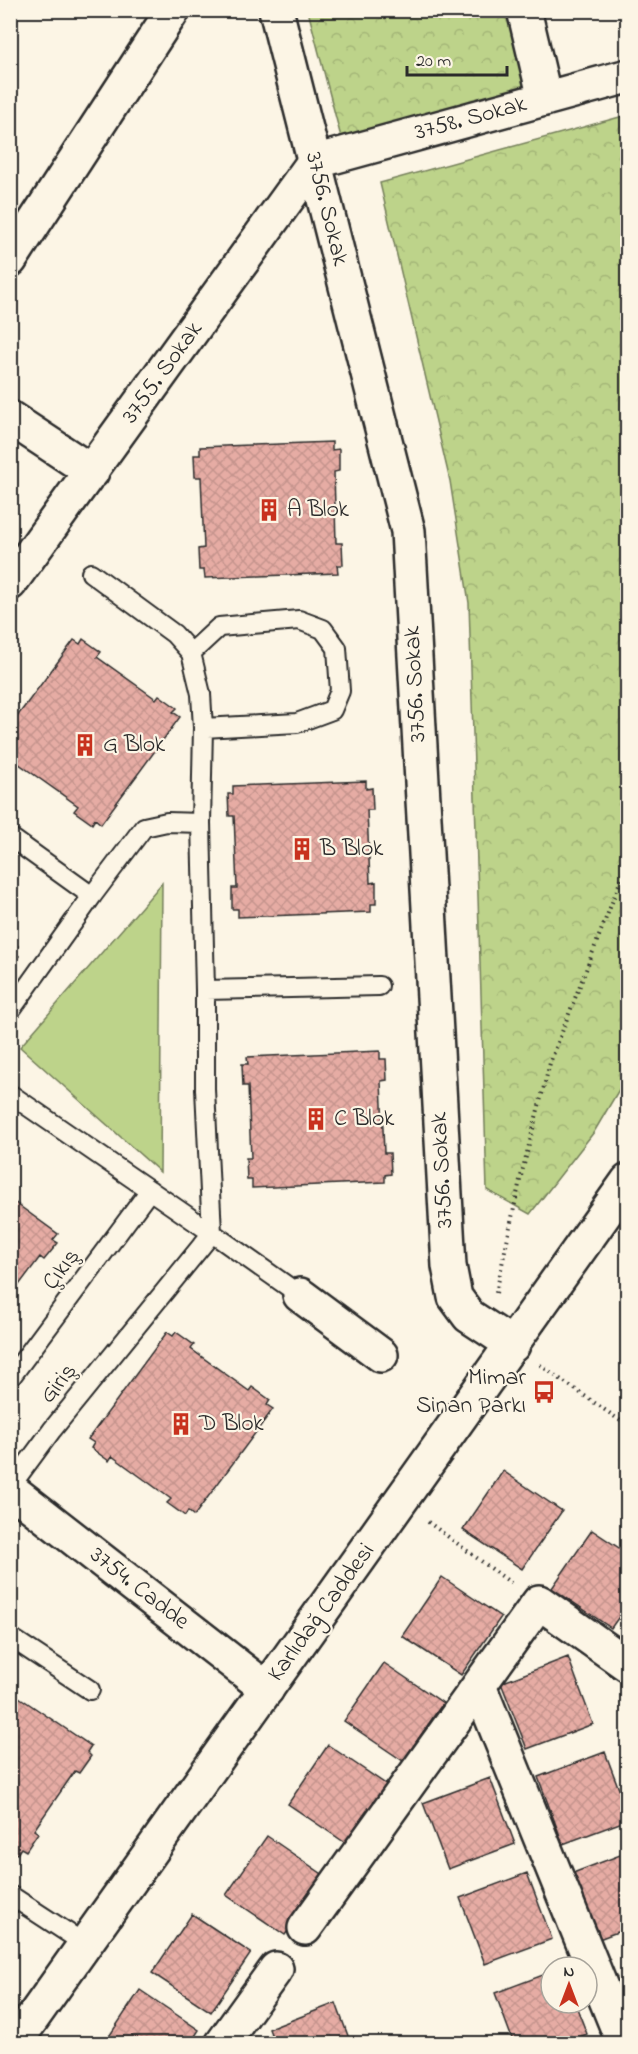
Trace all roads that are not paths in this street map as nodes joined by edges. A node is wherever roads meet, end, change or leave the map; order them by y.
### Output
1 (173, 10) edge
2 (276, 10) edge
3 (524, 10) edge
4 (627, 76) edge
5 (545, 99) junction
6 (314, 162) junction
7 (10, 260) edge
8 (10, 418) edge
9 (92, 472) junction
10 (91, 573) dead end
11 (10, 583) edge
12 (192, 653) junction
13 (203, 728) junction
14 (201, 823) junction
15 (10, 837) edge
16 (92, 896) junction
17 (380, 986) dead end
18 (205, 990) junction
19 (10, 1011) edge
20 (10, 1094) edge
21 (627, 1181) edge
22 (150, 1190) junction
23 (212, 1233) junction
24 (300, 1295) joint
25 (500, 1337) junction
26 (381, 1355) dead end
27 (11, 1377) edge
28 (10, 1488) edge
29 (10, 1637) edge
30 (627, 1665) edge
31 (479, 1686) junction
32 (267, 1689) junction
33 (90, 1690) dead end
34 (10, 1895) edge
35 (305, 1928) dead end
36 (85, 1944) junction
37 (276, 1969) dead end
38 (247, 2030) edge
39 (14, 2043) edge
40 (222, 2043) edge
41 (624, 2043) edge

1 - 7 street
2 - 6 street, 3756. Sokak
3 - 5 street
4 - 5 street, 3758. Sokak
5 - 6 street, 3758. Sokak
6 - 9 street, 3755. Sokak
6 - 25 street, 3756. Sokak
8 - 9 street
9 - 11 street, 3755. Sokak
10 - 12 lane
12 - 13 lane
12 - 13 lane
13 - 14 lane
14 - 16 lane
14 - 18 lane
15 - 16 lane
16 - 19 lane
17 - 18 lane
18 - 23 lane
20 - 22 lane
21 - 25 street, Karlıdağ Caddesi
22 - 23 lane
22 - 27 lane, Çıkış
23 - 24 lane
23 - 28 lane, Giriş
24 - 26 street
25 - 32 street, Karlıdağ Caddesi
28 - 32 street, 3754. Cadde
29 - 33 lane
30 - 31 street
31 - 35 street
31 - 41 street
32 - 36 street, Karlıdağ Caddesi
34 - 36 lane
36 - 39 street, Karlıdağ Caddesi
37 - 38 street
38 - 40 street

